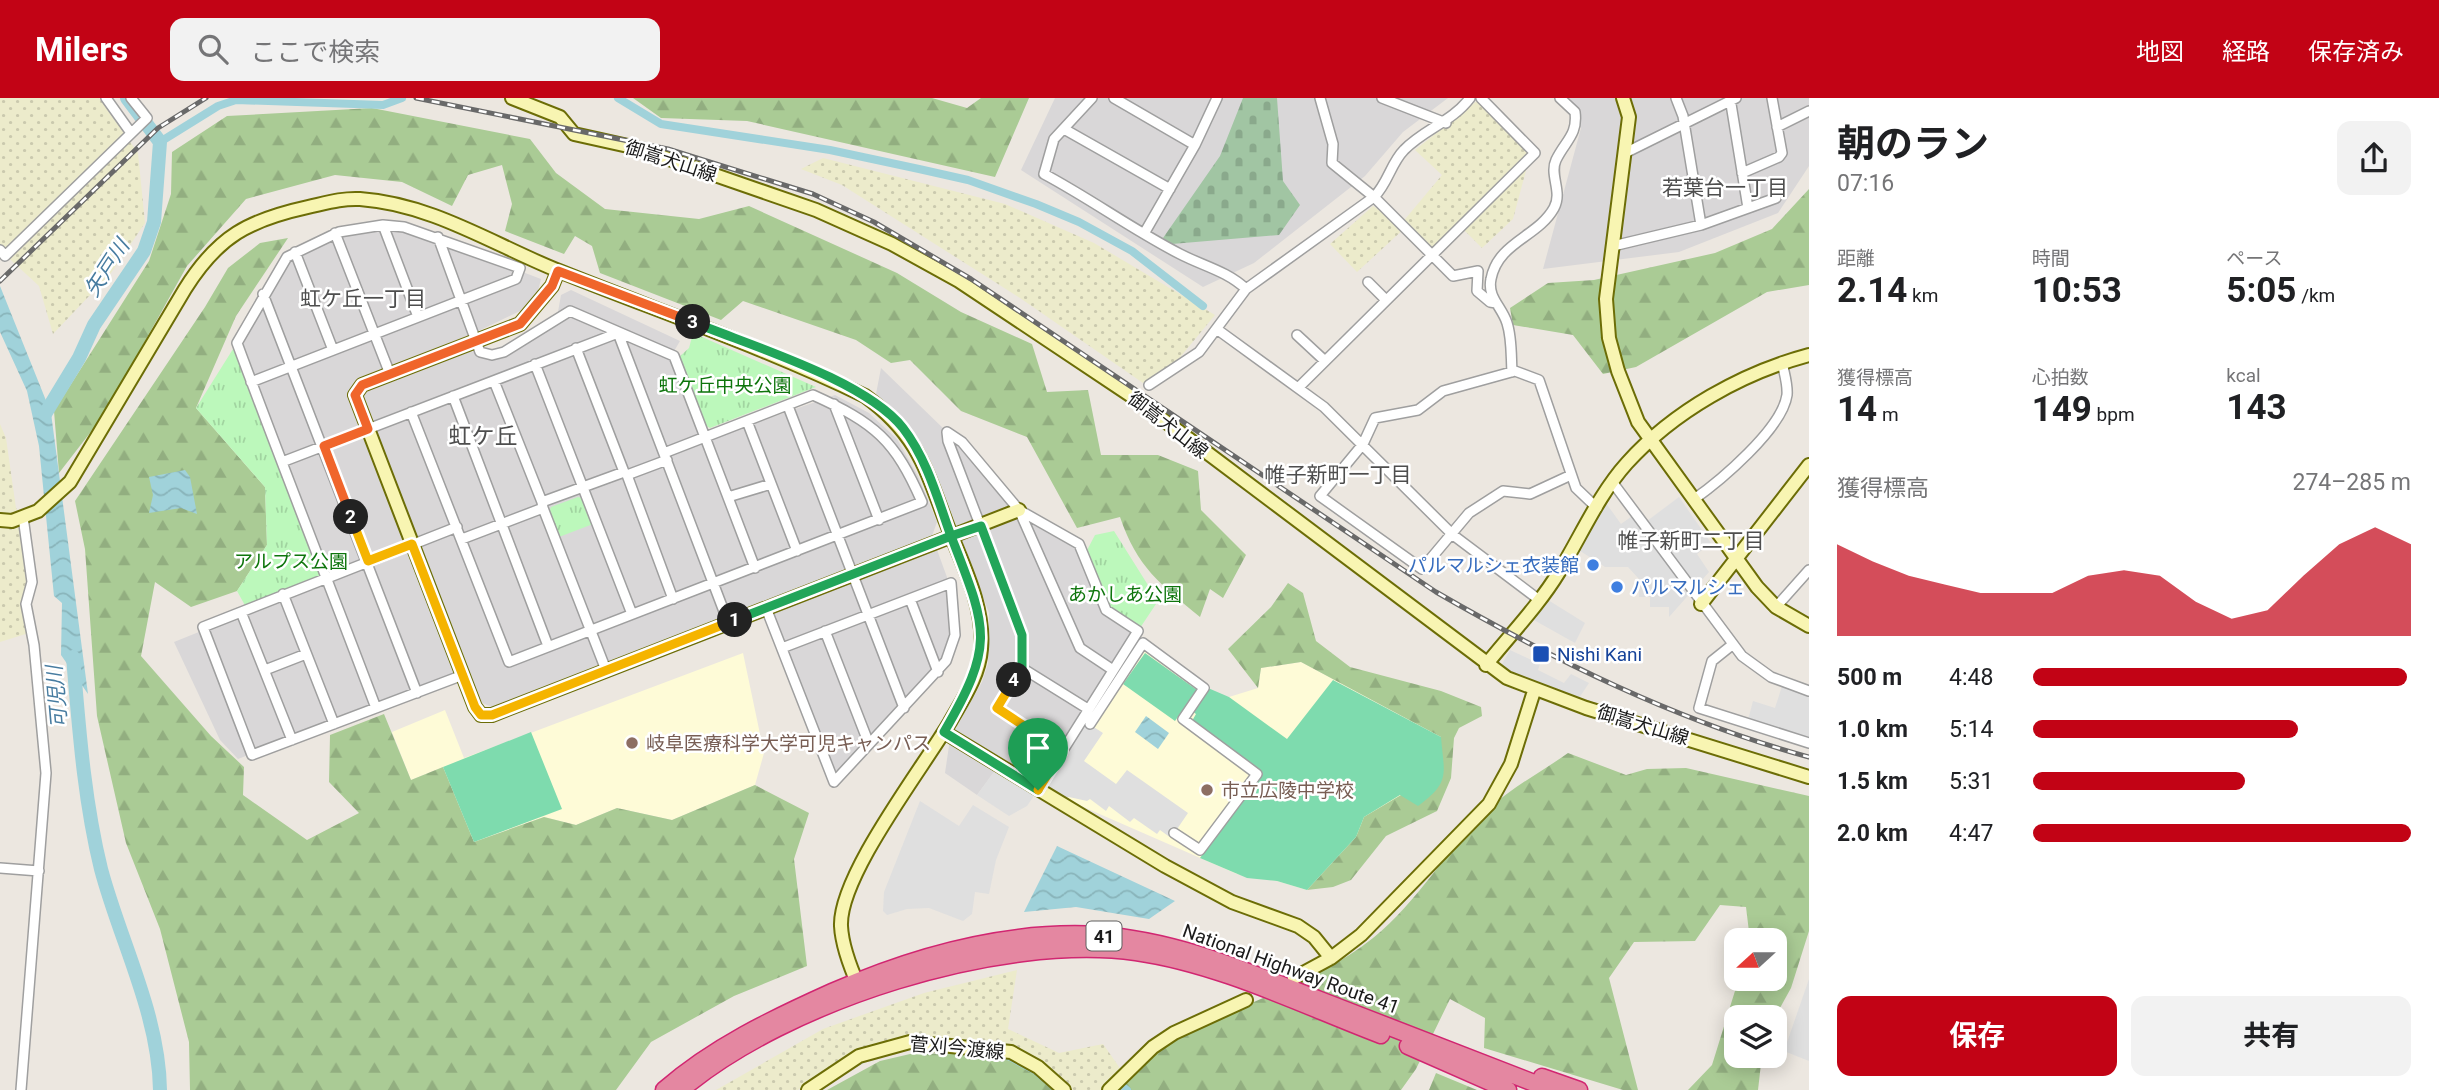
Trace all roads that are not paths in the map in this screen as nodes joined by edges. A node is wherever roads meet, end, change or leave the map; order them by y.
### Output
1 (106, 98) edge
2 (131, 98) edge
3 (513, 98) edge
4 (1092, 98) edge
5 (1114, 98) edge
6 (1216, 98) edge
7 (1320, 98) edge
8 (1382, 98) edge
9 (1470, 98) edge
10 (1480, 98) edge
11 (1560, 98) edge
12 (1623, 98) edge
13 (1676, 98) edge
14 (1772, 98) edge
15 (1732, 99) edge
16 (1809, 111) edge
17 (1446, 123) junction
18 (1684, 125) junction
19 (1777, 127) junction
20 (1064, 129) junction
21 (131, 133) junction
22 (1195, 145) junction
23 (1625, 153) junction
24 (1742, 173) junction
25 (1170, 189) junction
26 (1374, 197) junction
27 (1776, 198) dead end
28 (1748, 208) junction
29 (383, 225) junction
30 (1701, 225) junction
31 (1145, 232) junction
32 (335, 233) junction
33 (438, 237) junction
34 (1613, 246) junction
35 (0, 250) edge
36 (295, 252) junction
37 (1433, 254) junction
38 (558, 271) junction
39 (1368, 282) dead end
40 (1246, 289) junction
41 (263, 294) junction
42 (461, 300) junction
43 (1386, 300) junction
44 (1496, 303) junction
45 (418, 317) junction
46 (1217, 330) junction
47 (618, 333) junction
48 (374, 334) junction
49 (1297, 335) dead end
50 (477, 341) junction
51 (576, 348) junction
52 (333, 350) junction
53 (1809, 355) edge
54 (1325, 361) junction
55 (1782, 362) junction
56 (535, 364) junction
57 (292, 366) junction
58 (1511, 372) junction
59 (390, 374) junction
60 (494, 381) junction
61 (251, 382) junction
62 (1149, 385) dead end
63 (1299, 387) junction
64 (453, 396) junction
65 (834, 404) junction
66 (788, 406) junction
67 (411, 412) junction
68 (747, 421) junction
69 (368, 429) junction
70 (705, 437) junction
71 (1650, 441) junction
72 (1363, 444) junction
73 (324, 446) junction
74 (665, 456) junction
75 (282, 462) junction
76 (1809, 465) edge
77 (625, 473) junction
78 (1572, 475) junction
79 (1613, 483) junction
80 (771, 484) junction
81 (583, 487) junction
82 (728, 497) junction
83 (1693, 500) junction
84 (542, 505) junction
85 (1597, 508) junction
86 (1019, 510) junction
87 (23, 517) junction
88 (0, 520) edge
89 (879, 520) junction
90 (503, 523) junction
91 (981, 526) junction
92 (457, 527) junction
93 (838, 535) junction
94 (951, 536) junction
95 (1453, 536) junction
96 (461, 539) junction
97 (412, 544) junction
98 (797, 551) junction
99 (1736, 558) junction
100 (368, 561) junction
101 (755, 568) junction
102 (1809, 570) edge
103 (853, 574) junction
104 (327, 577) junction
105 (713, 583) junction
106 (283, 594) junction
107 (673, 599) junction
108 (909, 599) junction
109 (1538, 599) junction
110 (1701, 604) junction
111 (1776, 607) junction
112 (766, 608) junction
113 (241, 612) junction
114 (632, 614) junction
115 (868, 615) junction
116 (728, 622) junction
117 (1809, 626) edge
118 (591, 631) junction
119 (825, 632) junction
120 (1732, 645) junction
121 (548, 646) junction
122 (782, 648) junction
123 (306, 654) junction
124 (1486, 665) junction
125 (1022, 668) junction
126 (265, 670) junction
127 (606, 670) junction
128 (1113, 670) junction
129 (938, 672) junction
130 (463, 675) junction
131 (1534, 691) junction
132 (1809, 691) edge
133 (417, 693) junction
134 (376, 708) junction
135 (904, 708) junction
136 (1088, 709) junction
137 (334, 724) junction
138 (1090, 724) dead end
139 (944, 732) junction
140 (292, 740) junction
141 (1809, 743) edge
142 (869, 744) junction
143 (1062, 751) junction
144 (1809, 777) edge
145 (1038, 790) junction
146 (1174, 833) dead end
147 (0, 869) edge
148 (39, 871) junction
149 (1331, 958) junction
150 (1294, 978) dead end
151 (859, 988) junction
152 (1246, 1000) dead end
153 (1426, 1041) junction
154 (1408, 1046) junction
155 (21, 1090) edge
156 (664, 1090) edge
157 (681, 1090) edge
158 (808, 1090) edge
159 (1064, 1090) edge
160 (1109, 1090) edge
161 (1508, 1090) edge
162 (1524, 1090) edge
163 (1552, 1090) edge
164 (1579, 1090) edge

1 - 21 street
2 - 21 street
3 - 124 street, 御嵩犬山線
4 - 20 street
5 - 22 street
6 - 22 street
7 - 26 street
8 - 17 street
9 - 17 street
10 - 37 street
11 - 44 street
12 - 23 street
13 - 18 street
14 - 19 street
15 - 18 street
15 - 24 street
16 - 19 street
17 - 26 street
18 - 23 street
18 - 30 street
19 - 24 street
20 - 25 street
20 - 31 street
21 - 35 street
22 - 25 street
23 - 34 street
24 - 28 street
25 - 31 street
26 - 37 street
26 - 40 street
27 - 28 street
28 - 30 street
29 - 32 street
29 - 33 street
29 - 45 street
30 - 34 street
31 - 40 street
32 - 36 street
32 - 48 street
33 - 42 street
33 - 42 street
34 - 71 street
36 - 41 street
36 - 52 street
37 - 43 street
37 - 44 street
38 - 50 street
38 - 87 street
38 - 94 street
39 - 43 street
40 - 46 street
41 - 57 street
41 - 61 street
42 - 45 street
42 - 50 street
43 - 54 street
44 - 58 street
45 - 48 street
46 - 62 street
46 - 63 street
47 - 50 street
47 - 51 street
47 - 70 street
47 - 74 street
48 - 52 street
48 - 59 street
49 - 54 street
50 - 59 street
51 - 56 street
51 - 77 street
52 - 57 street
53 - 55 street
54 - 63 street
55 - 71 street
55 - 83 street
56 - 60 street
56 - 81 street
57 - 61 street
57 - 73 street
58 - 72 street
58 - 78 street
59 - 69 street
60 - 64 street
60 - 84 street
61 - 75 street
63 - 72 street
64 - 67 street
64 - 90 street
65 - 66 street
65 - 89 street
65 - 89 street
66 - 68 street
66 - 93 street
67 - 69 street
67 - 92 street
68 - 70 street
68 - 80 street
69 - 73 street
69 - 97 street
70 - 74 street
70 - 82 street
71 - 79 street
71 - 83 street
72 - 95 street
72 - 95 street
73 - 75 street
73 - 100 street
74 - 77 street
74 - 105 street
75 - 104 street
76 - 99 street
77 - 81 street
77 - 107 street
78 - 85 street
78 - 95 street
79 - 85 street
79 - 110 street
80 - 82 street
80 - 98 street
81 - 84 street
81 - 114 street
82 - 101 street
83 - 99 street
84 - 90 street
84 - 118 street
85 - 109 street
86 - 91 street
86 - 91 street
86 - 128 street
86 - 128 street
87 - 88 street
87 - 148 street
89 - 93 street
90 - 96 street
90 - 121 street
91 - 94 street
91 - 125 street
92 - 96 street
92 - 97 street
93 - 98 street
93 - 103 street
94 - 103 street
94 - 139 street
95 - 109 street
96 - 121 street
97 - 100 street
97 - 130 street
98 - 101 street
99 - 110 street
99 - 111 street
100 - 104 street
100 - 133 street
101 - 105 street
102 - 111 street
103 - 112 street
103 - 115 street
104 - 106 street
104 - 134 street
105 - 107 street
105 - 116 street
106 - 113 street
106 - 123 street
107 - 114 street
108 - 115 street
108 - 129 street
108 - 129 street
109 - 124 street
110 - 120 street
111 - 117 street
112 - 116 street
112 - 122 street
113 - 126 street
113 - 140 street
114 - 118 street
115 - 119 street
115 - 135 street
116 - 127 street
118 - 121 street
118 - 127 street
119 - 122 street
119 - 142 street
120 - 132 street
120 - 141 street
122 - 142 street
123 - 126 street
123 - 137 street
124 - 131 street, 御嵩犬山線
125 - 136 street
125 - 143 street
126 - 140 street
127 - 130 street
128 - 136 street
129 - 135 street
130 - 133 street
131 - 144 street, 御嵩犬山線
131 - 149 street
133 - 134 street
134 - 137 street
135 - 142 street
136 - 143 street
137 - 140 street
138 - 146 street
139 - 145 street
139 - 151 street
143 - 145 street
145 - 149 street
147 - 148 street
148 - 155 street
149 - 150 street
151 - 153 highway, National Highway Route 41 / 41
151 - 154 highway, National Highway Route 41 / 41
151 - 156 highway, National Highway Route 41 / 41
151 - 157 highway, National Highway Route 41 / 41
152 - 160 street
153 - 163 highway, National Highway Route 41 / 41
153 - 164 highway
154 - 161 highway
154 - 162 highway, National Highway Route 41 / 41
158 - 159 street, 菅刈今渡線

